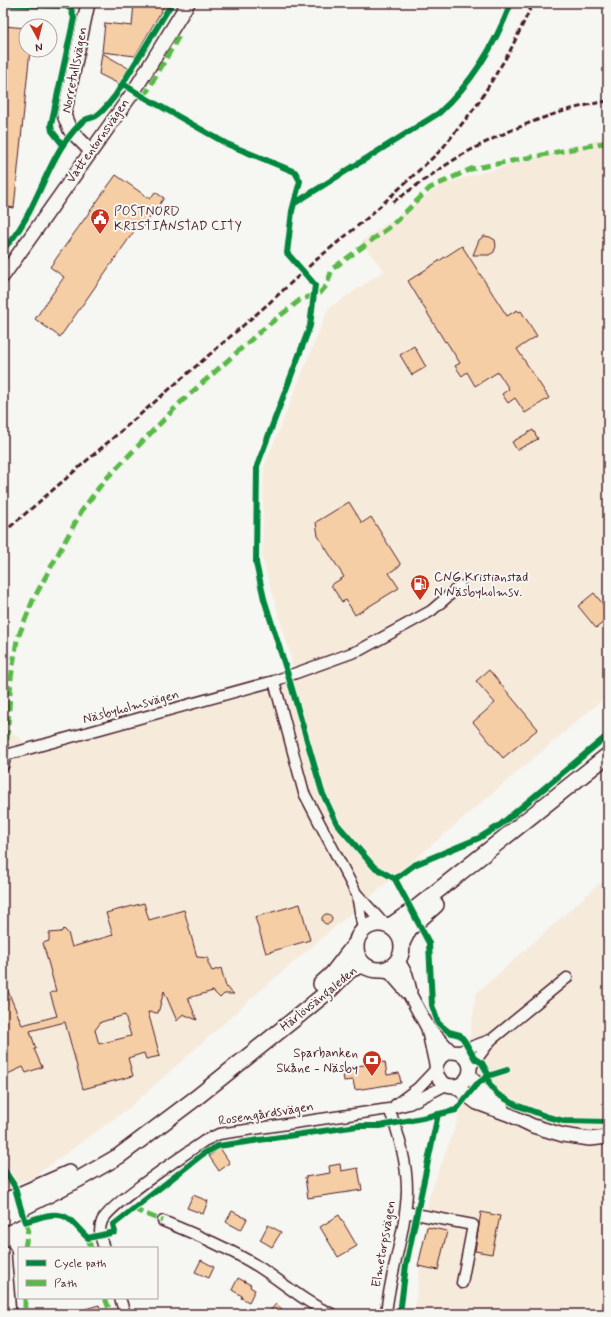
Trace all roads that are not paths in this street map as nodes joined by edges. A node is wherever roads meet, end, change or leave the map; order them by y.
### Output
1 (88, 3) edge
2 (188, 3) edge
3 (91, 151) junction
4 (3, 276) edge
5 (460, 586) dead end
6 (274, 680) junction
7 (608, 755) edge
8 (3, 766) edge
9 (523, 824) junction
10 (356, 893) junction
11 (387, 925) junction
12 (363, 929) junction
13 (356, 943) junction
14 (402, 943) junction
15 (398, 961) junction
16 (374, 970) junction
17 (567, 978) dead end
18 (410, 995) junction
19 (428, 1028) junction
20 (491, 1040) junction
21 (454, 1052) junction
22 (436, 1067) junction
23 (230, 1070) junction
24 (470, 1071) junction
25 (450, 1086) junction
26 (389, 1109) junction
27 (510, 1115) junction
28 (156, 1129) junction
29 (608, 1137) edge
30 (3, 1202) edge
31 (405, 1212) junction
32 (3, 1218) edge
33 (162, 1221) dead end
34 (104, 1247) edge
35 (3, 1253) edge
36 (462, 1283) dead end
37 (120, 1299) edge
38 (8, 1314) edge
39 (125, 1314) edge
40 (332, 1314) edge
41 (386, 1314) edge

1 - 3 street, Norretullsvägen
2 - 3 street, Vattentornsvägen
3 - 4 street, Vattentornsvägen
5 - 6 street, Näsbyholmsvägen
6 - 8 street, Näsbyholmsvägen
6 - 10 street
7 - 9 main road
9 - 11 main road
9 - 14 main road
10 - 11 street
10 - 12 street
11 - 12 main road
11 - 14 main road
12 - 13 main road
13 - 16 main road
13 - 23 main road, Härlövsängaleden
14 - 15 main road
15 - 16 main road
15 - 18 street
16 - 18 street
16 - 23 main road, Härlövsängaleden
17 - 20 street
18 - 19 street
19 - 21 street
19 - 22 street
20 - 21 street
20 - 24 street
21 - 22 street
21 - 24 street
22 - 25 street
22 - 26 street, Rosengårdsvägen
23 - 28 main road, Härlövsängaleden
24 - 25 street
24 - 27 street
25 - 26 street, Rosengårdsvägen
25 - 27 street
26 - 31 street, Elmetorpsvägen
26 - 34 street, Rosengårdsvägen
27 - 29 street
28 - 30 main road, Härlövsängaleden
28 - 32 main road, Härlövsängaleden
31 - 36 street
31 - 41 street, Elmetorpsvägen
33 - 40 street
35 - 38 main road
37 - 39 street

